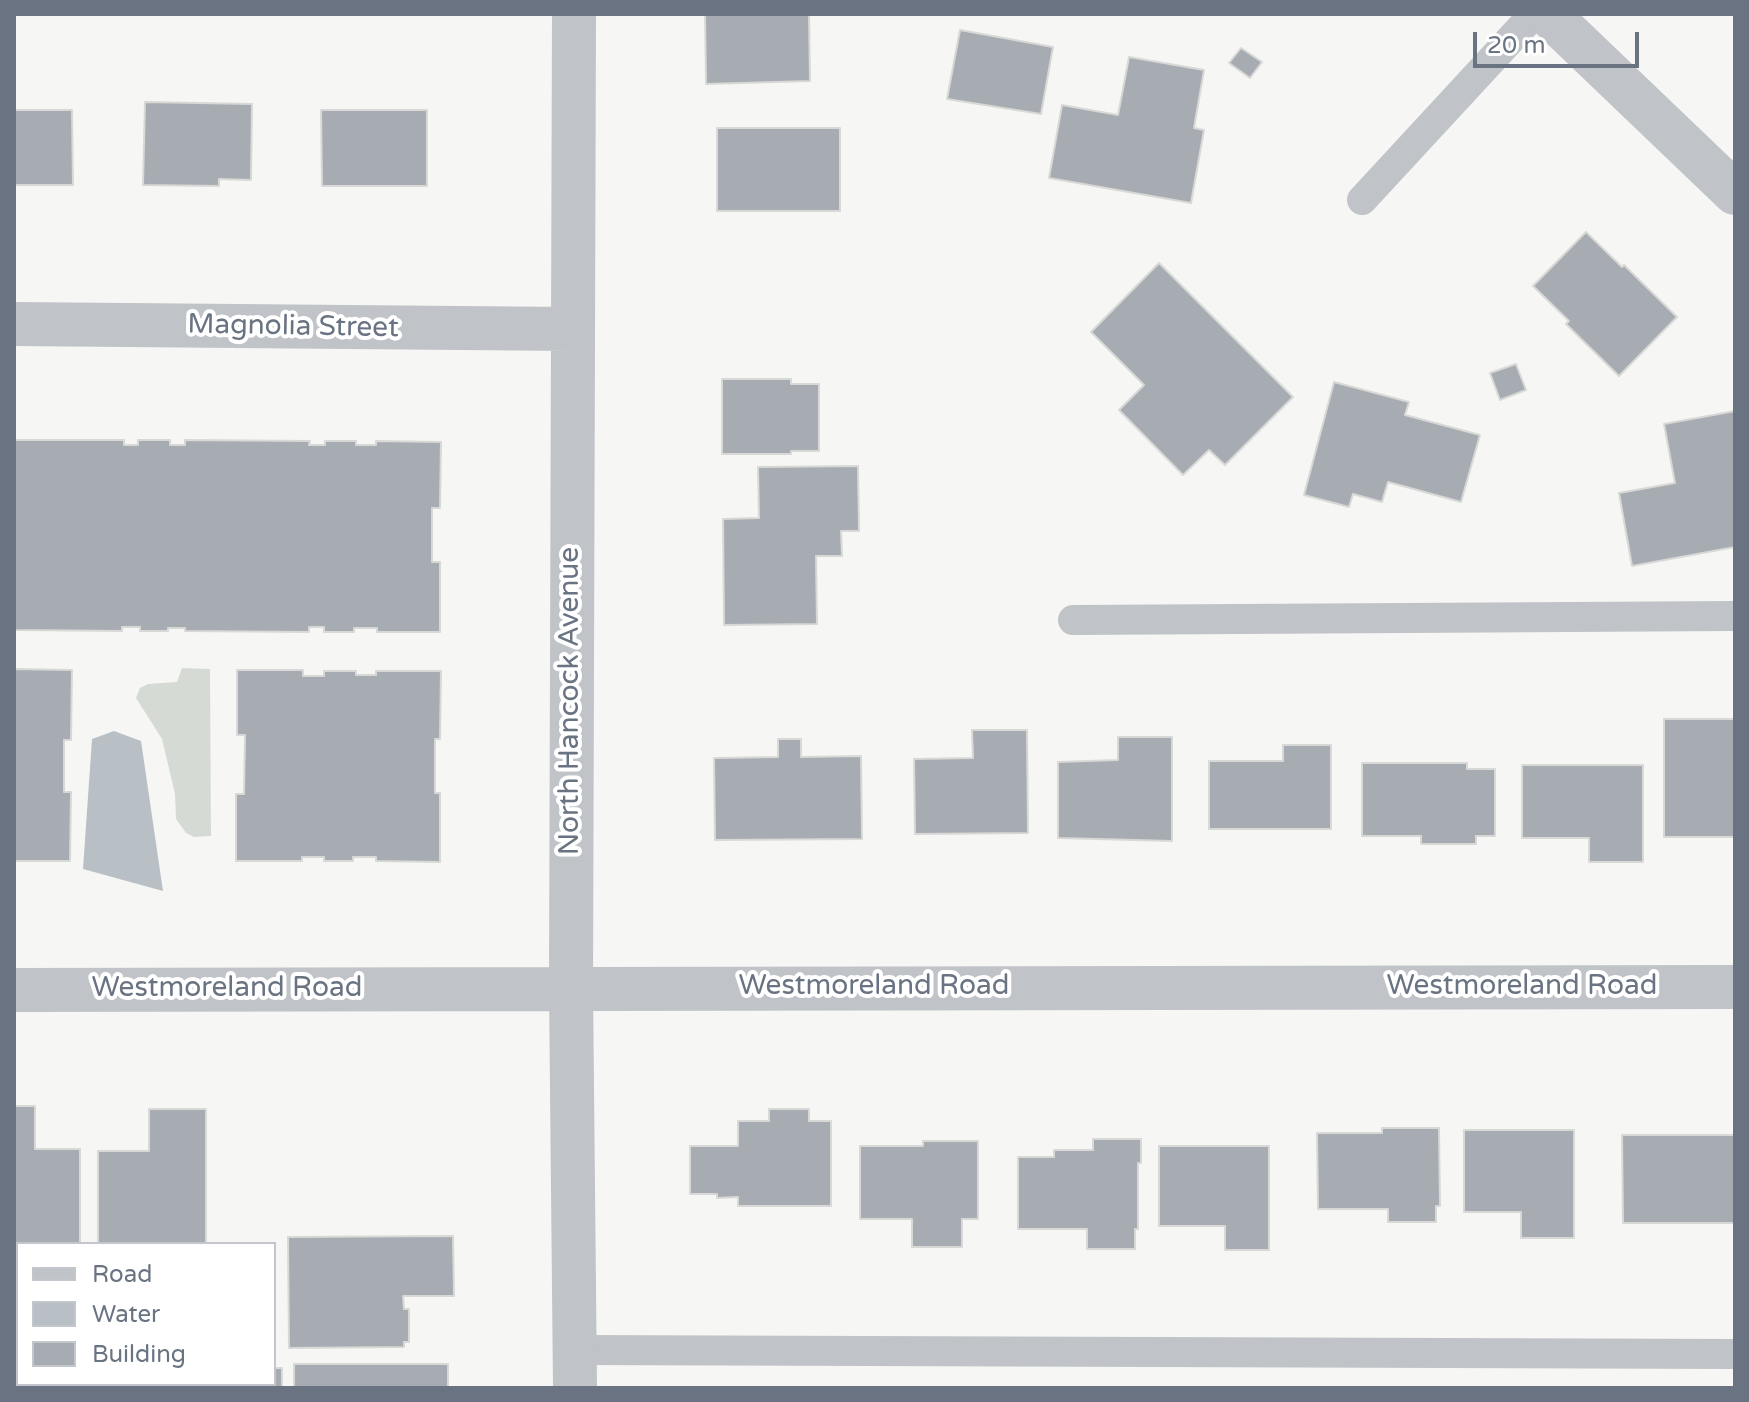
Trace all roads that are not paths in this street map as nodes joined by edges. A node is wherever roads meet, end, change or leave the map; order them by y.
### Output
1 (574, 14) edge
2 (1534, 14) edge
3 (1548, 14) edge
4 (1735, 193) edge
5 (1362, 200) dead end
6 (14, 324) edge
7 (572, 329) junction
8 (1735, 616) edge
9 (1073, 620) dead end
10 (571, 987) junction
11 (1735, 987) edge
12 (14, 990) edge
13 (1735, 1354) edge
14 (575, 1369) edge

1 - 7 street, North Hancock Avenue
2 - 5 lane
3 - 4 street
6 - 7 street, Magnolia Street
7 - 10 street, North Hancock Avenue
8 - 9 lane
10 - 11 street, Westmoreland Road
10 - 12 street, Westmoreland Road
10 - 14 street, North Hancock Avenue
13 - 14 lane

